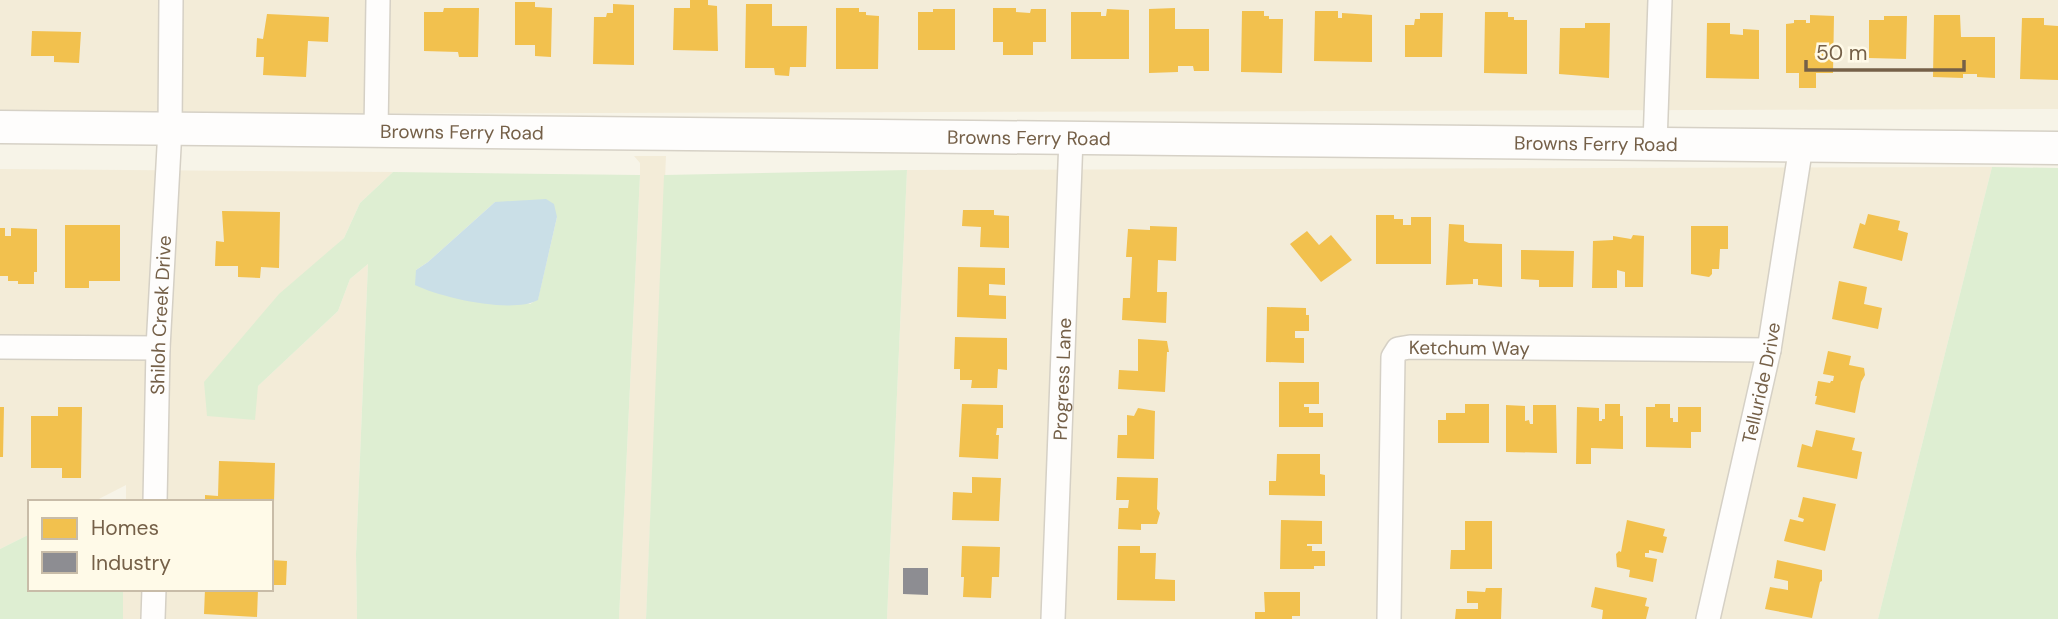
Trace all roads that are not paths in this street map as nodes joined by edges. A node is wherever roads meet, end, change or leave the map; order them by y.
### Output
1 (171, 0) edge
2 (378, 0) edge
3 (1660, 0) edge
4 (0, 127) edge
5 (170, 129) junction
6 (376, 131) junction
7 (1071, 138) junction
8 (1656, 144) junction
9 (1801, 146) junction
10 (2058, 148) edge
11 (0, 347) edge
12 (158, 348) junction
13 (1769, 350) junction
14 (155, 500) edge
15 (154, 591) edge
16 (153, 619) edge
17 (1053, 619) edge
18 (1389, 619) edge
19 (1708, 619) edge

1 - 5 street, Shiloh Creek Drive
2 - 6 street
3 - 8 street
4 - 5 street, Browns Ferry Road
5 - 6 street, Browns Ferry Road
5 - 12 street, Shiloh Creek Drive
6 - 7 street, Browns Ferry Road
7 - 8 street, Browns Ferry Road
7 - 17 street, Progress Lane
8 - 9 street, Browns Ferry Road
9 - 10 street, Browns Ferry Road
9 - 13 street, Telluride Drive
11 - 12 street
12 - 14 street, Shiloh Creek Drive
13 - 18 street, Ketchum Way
13 - 19 street, Telluride Drive
15 - 16 street

